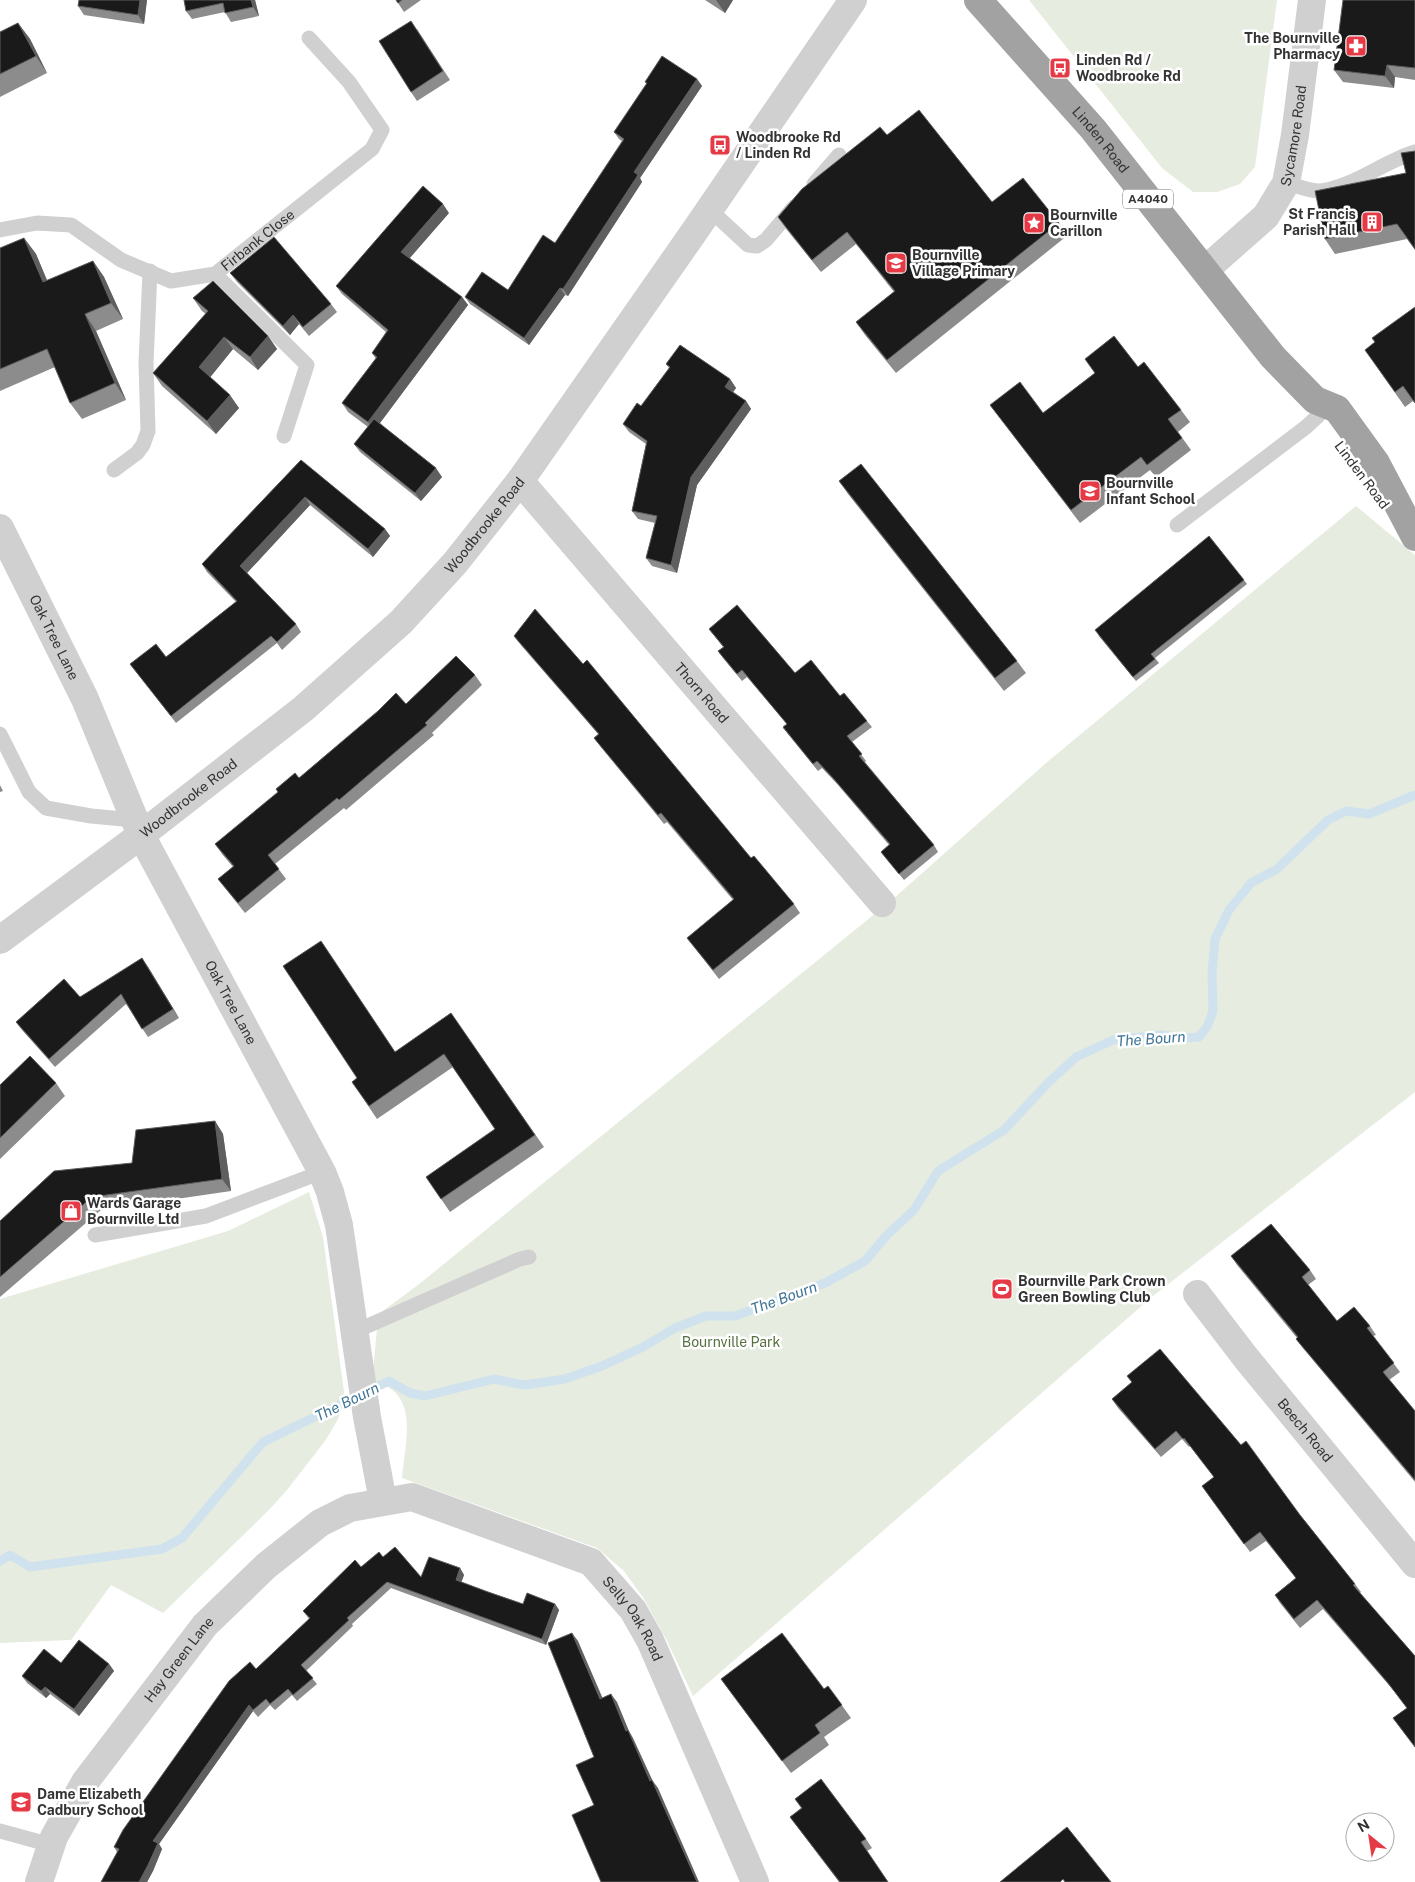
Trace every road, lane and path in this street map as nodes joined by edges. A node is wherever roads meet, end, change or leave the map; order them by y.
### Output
1 (853, 0) edge
2 (978, 0) edge
3 (1312, 0) edge
4 (309, 38) dead end
5 (1415, 152) edge
6 (839, 155) dead end
7 (1286, 183) junction
8 (709, 209) junction
9 (0, 230) edge
10 (1205, 270) junction
11 (150, 271) junction
12 (215, 274) junction
13 (1316, 408) junction
14 (284, 436) dead end
15 (114, 470) dead end
16 (520, 481) junction
17 (1177, 525) dead end
18 (0, 528) edge
19 (1415, 537) edge
20 (1415, 546) edge
21 (0, 734) edge
22 (137, 828) junction
23 (882, 903) dead end
24 (0, 940) edge
25 (322, 1172) junction
26 (95, 1235) dead end
27 (529, 1257) dead end
28 (1196, 1294) dead end
29 (356, 1331) junction
30 (383, 1501) junction
31 (1415, 1564) edge
32 (0, 1831) edge
33 (51, 1845) junction
34 (39, 1882) edge
35 (755, 1882) edge

1 - 8 street, Woodbrooke Road
2 - 10 highway, Linden Road / A4040
3 - 7 street, Sycamore Road
4 - 12 lane, Firbank Close
5 - 7 lane
6 - 8 lane
7 - 10 street, Sycamore Road
8 - 16 street, Woodbrooke Road
9 - 11 lane, Firbank Close
10 - 13 highway, Linden Road / A4040
11 - 12 lane, Firbank Close
11 - 15 lane
12 - 14 lane
13 - 17 lane
13 - 19 highway, Linden Road / A4040
13 - 20 highway, Linden Road / A4040
16 - 22 street, Woodbrooke Road
16 - 23 street, Thorn Road
18 - 22 street, Oak Tree Lane
21 - 22 lane
22 - 24 street, Woodbrooke Road
22 - 25 street, Oak Tree Lane
25 - 26 lane
25 - 29 street, Oak Tree Lane
27 - 29 lane
28 - 31 street, Beech Road
29 - 30 street, Oak Tree Lane
30 - 33 street, Hay Green Lane
30 - 35 street, Selly Oak Road
32 - 33 lane
33 - 34 street, Hay Green Lane

